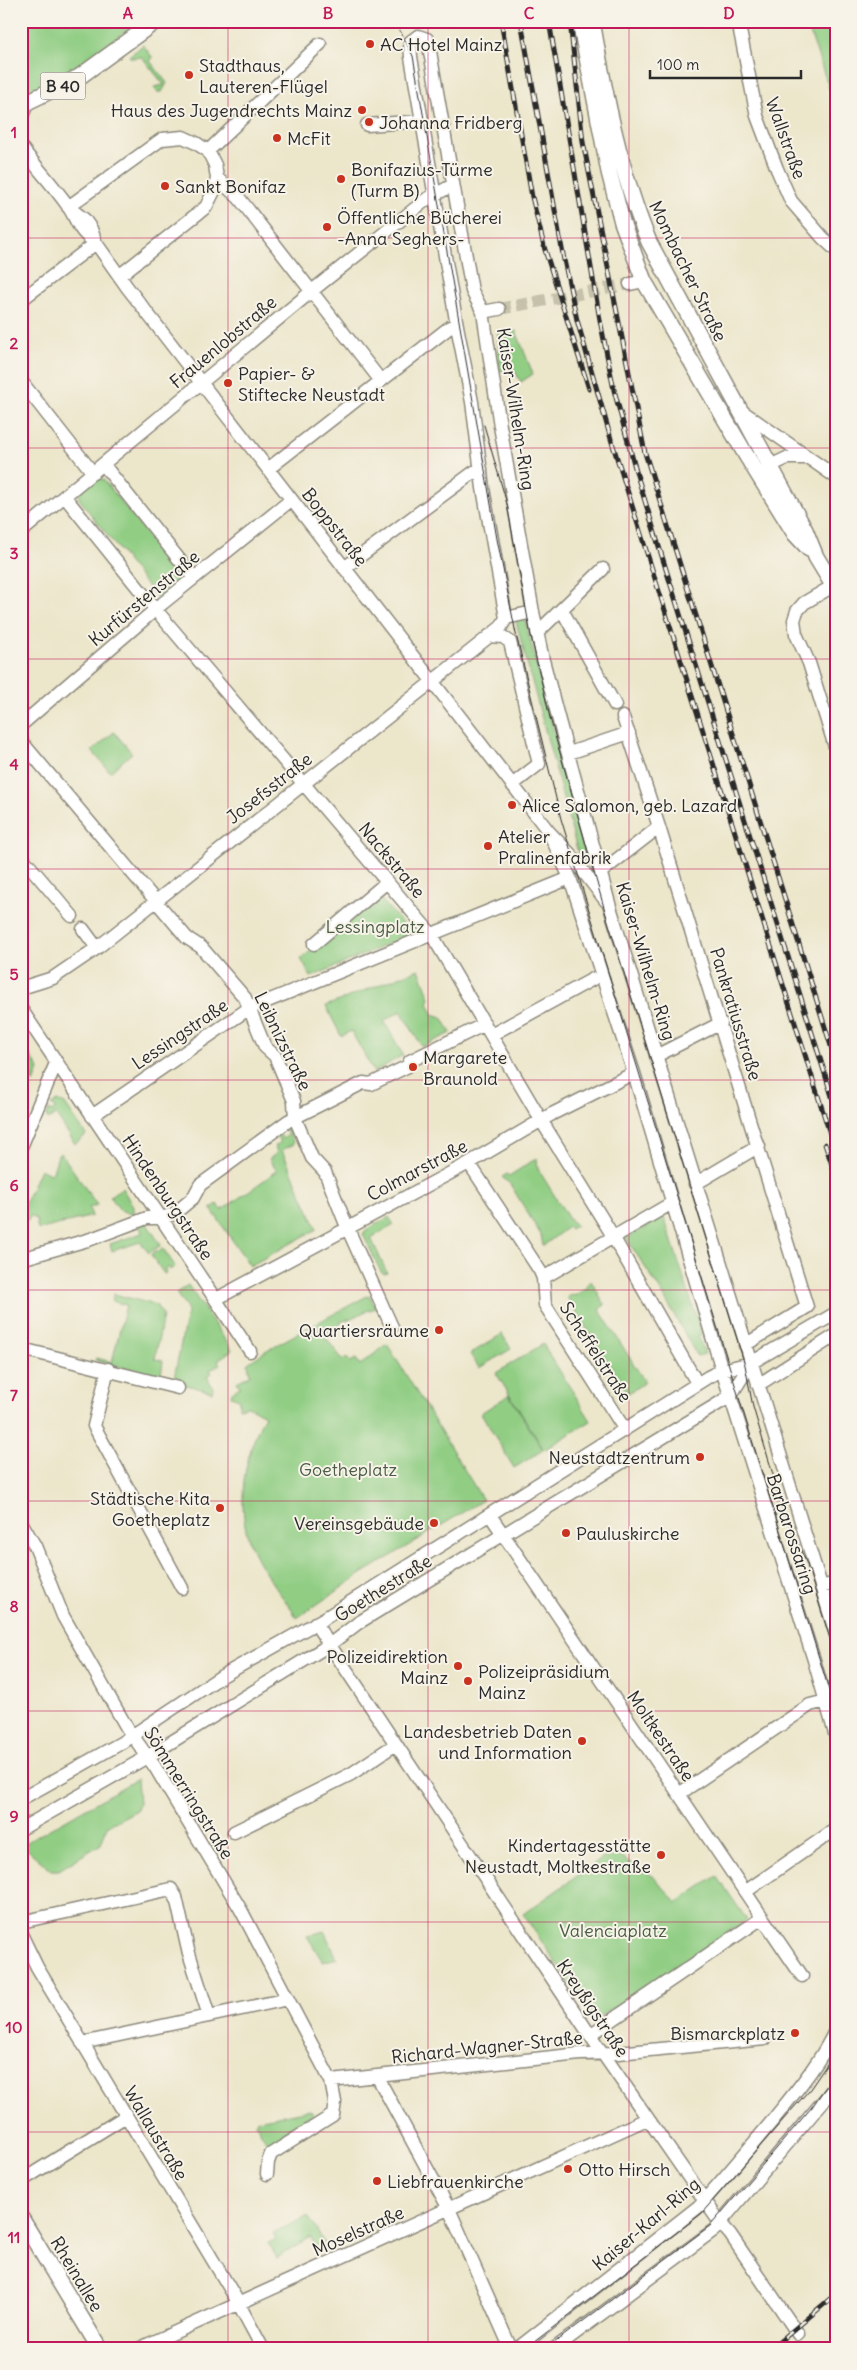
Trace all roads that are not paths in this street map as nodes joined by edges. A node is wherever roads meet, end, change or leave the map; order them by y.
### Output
1 (156, 21) edge
2 (580, 21) edge
3 (592, 21) edge
4 (738, 21) edge
5 (320, 44) dead end
6 (25, 104) edge
7 (21, 118) edge
8 (422, 121) junction
9 (368, 126) dead end
10 (23, 148) edge
11 (208, 152) junction
12 (217, 178) junction
13 (453, 185) junction
14 (434, 195) junction
15 (68, 207) junction
16 (96, 243) junction
17 (836, 250) edge
18 (119, 276) junction
19 (311, 292) junction
20 (21, 300) edge
21 (500, 308) tunnel mouth
22 (483, 312) junction
23 (453, 327) junction
24 (381, 380) junction
25 (21, 381) edge
26 (201, 383) junction
27 (737, 407) junction
28 (746, 455) junction
29 (808, 458) junction
30 (103, 464) junction
31 (770, 466) junction
32 (268, 469) junction
33 (481, 469) junction
34 (93, 473) junction
35 (836, 477) edge
36 (65, 496) junction
37 (291, 500) junction
38 (21, 532) edge
39 (816, 557) junction
40 (344, 568) junction
41 (603, 569) dead end
42 (194, 578) junction
43 (835, 588) edge
44 (156, 610) junction
45 (562, 610) junction
46 (533, 612) junction
47 (506, 618) junction
48 (537, 633) junction
49 (489, 636) junction
50 (432, 681) junction
51 (615, 705) dead end
52 (623, 717) dead end
53 (21, 725) edge
54 (629, 733) junction
55 (21, 741) edge
56 (836, 750) edge
57 (569, 753) junction
58 (304, 784) junction
59 (512, 785) junction
60 (659, 826) junction
61 (549, 832) junction
62 (21, 856) edge
63 (602, 872) junction
64 (570, 878) junction
65 (387, 882) junction
66 (156, 902) junction
67 (610, 907) junction
68 (72, 916) dead end
69 (83, 929) dead end
70 (432, 934) junction
71 (314, 944) dead end
72 (97, 948) junction
73 (593, 979) dead end
74 (21, 988) edge
75 (21, 1009) edge
76 (248, 1009) junction
77 (721, 1023) junction
78 (488, 1029) junction
79 (656, 1056) junction
80 (56, 1063) junction
81 (634, 1073) junction
82 (92, 1116) junction
83 (294, 1118) junction
84 (541, 1120) junction
85 (759, 1146) junction
86 (21, 1148) edge
87 (469, 1163) junction
88 (696, 1184) junction
89 (672, 1203) junction
90 (161, 1218) junction
91 (347, 1228) junction
92 (613, 1236) junction
93 (21, 1259) edge
94 (543, 1278) junction
95 (216, 1299) junction
96 (836, 1313) edge
97 (392, 1327) dead end
98 (836, 1335) edge
99 (21, 1345) edge
100 (745, 1345) junction
101 (250, 1351) dead end
102 (751, 1363) junction
103 (108, 1369) junction
104 (722, 1370) junction
105 (697, 1384) junction
106 (758, 1385) junction
107 (178, 1388) dead end
108 (731, 1395) junction
109 (625, 1430) junction
110 (490, 1515) junction
111 (21, 1522) edge
112 (504, 1534) junction
113 (836, 1583) edge
114 (821, 1587) junction
115 (182, 1588) dead end
116 (315, 1623) junction
117 (836, 1634) edge
118 (329, 1644) junction
119 (826, 1701) junction
120 (132, 1735) junction
121 (836, 1738) edge
122 (396, 1744) junction
123 (147, 1757) junction
124 (679, 1794) junction
125 (21, 1799) edge
126 (21, 1829) edge
127 (836, 1829) edge
128 (234, 1832) dead end
129 (745, 1892) junction
130 (762, 1918) junction
131 (21, 1922) edge
132 (21, 1934) edge
133 (802, 1976) dead end
134 (288, 1999) junction
135 (209, 2016) junction
136 (836, 2029) edge
137 (590, 2035) junction
138 (766, 2040) dead end
139 (82, 2043) junction
140 (832, 2044) edge
141 (603, 2054) junction
142 (377, 2076) junction
143 (331, 2081) junction
144 (836, 2086) edge
145 (830, 2099) edge
146 (126, 2116) junction
147 (647, 2119) junction
148 (267, 2174) dead end
149 (21, 2181) edge
150 (704, 2201) junction
151 (449, 2209) junction
152 (21, 2218) edge
153 (721, 2224) junction
154 (239, 2304) junction
155 (798, 2334) dead end
156 (100, 2349) edge
157 (138, 2349) edge
158 (263, 2349) edge
159 (511, 2349) edge
160 (517, 2349) edge
161 (554, 2349) edge

1 - 6 main road, B 40
2 - 28 main road, Mombacher Straße
3 - 27 main road, Mombacher Straße
4 - 17 street, Wallstraße
5 - 11 street
6 - 7 street
8 - 9 street
8 - 13 street, Kaiser-Wilhelm-Ring
8 - 14 street, Kaiser-Wilhelm-Ring
10 - 15 street, Boppstraße
11 - 12 street
11 - 15 street
12 - 18 street
12 - 19 street
13 - 14 street, Frauenlobstraße
13 - 22 street, Kaiser-Wilhelm-Ring
14 - 19 street, Frauenlobstraße
14 - 23 street, Kaiser-Wilhelm-Ring
15 - 16 street, Boppstraße
16 - 18 street, Boppstraße
16 - 20 street
18 - 26 street, Boppstraße
19 - 24 street
19 - 26 street, Frauenlobstraße
21 - 22 street
22 - 46 street, Kaiser-Wilhelm-Ring
23 - 24 street
23 - 33 street, Kaiser-Wilhelm-Ring
24 - 32 street
25 - 34 street
26 - 30 street, Frauenlobstraße
26 - 32 street, Boppstraße
27 - 29 street
27 - 31 main road, Mombacher Straße
28 - 31 main road
28 - 39 main road, Mombacher Straße
29 - 31 street
29 - 35 street
30 - 34 street, Frauenlobstraße
30 - 42 street
31 - 39 main road, Mombacher Straße
32 - 37 street, Boppstraße
33 - 40 street
33 - 47 street, Kaiser-Wilhelm-Ring
34 - 36 street, Frauenlobstraße
36 - 38 street, Frauenlobstraße
36 - 44 street, Nackstraße
37 - 40 street, Boppstraße
37 - 42 street, Kurfürstenstraße
39 - 43 main road, Mombacher Straße
40 - 50 street, Boppstraße
41 - 45 street
42 - 44 street, Kurfürstenstraße
43 - 56 street
44 - 53 street, Kurfürstenstraße
44 - 58 street, Nackstraße
45 - 48 street
45 - 51 street
46 - 47 street
46 - 48 street, Kaiser-Wilhelm-Ring
47 - 49 street, Josefsstraße
48 - 57 street, Kaiser-Wilhelm-Ring
49 - 50 street, Josefsstraße
49 - 59 street
50 - 58 street, Josefsstraße
50 - 59 street, Boppstraße
52 - 54 street, Pankratiusstraße
54 - 57 street
54 - 60 street, Pankratiusstraße
55 - 66 street, Leibnizstraße
57 - 63 street, Kaiser-Wilhelm-Ring
58 - 65 street, Nackstraße
58 - 66 street, Josefsstraße
59 - 61 street, Boppstraße
60 - 63 street
60 - 77 street, Pankratiusstraße
61 - 64 street, Boppstraße
61 - 67 street, Boppstraße
62 - 68 street
63 - 67 street, Kaiser-Wilhelm-Ring
64 - 70 street, Lessingstraße
64 - 81 street
65 - 70 street, Nackstraße
65 - 71 street
66 - 72 street, Josefsstraße
66 - 76 street, Leibnizstraße
67 - 79 street, Kaiser-Wilhelm-Ring
69 - 72 street
70 - 76 street, Lessingstraße
70 - 78 street, Nackstraße
72 - 74 street, Josefsstraße
73 - 78 street
75 - 80 street, Hindenburgstraße
76 - 82 street, Lessingstraße
76 - 83 street, Leibnizstraße
77 - 79 street
77 - 85 street, Pankratiusstraße
78 - 83 street
78 - 84 street, Nackstraße
79 - 88 street, Kaiser-Wilhelm-Ring
80 - 82 street, Hindenburgstraße
80 - 86 street
81 - 84 street, Colmarstraße
81 - 89 street
82 - 90 street, Hindenburgstraße
83 - 90 street
83 - 91 street, Leibnizstraße
84 - 87 street, Colmarstraße
84 - 92 street, Nackstraße
85 - 88 street
85 - 100 street, Pankratiusstraße
87 - 91 street, Colmarstraße
87 - 94 street
88 - 100 street, Kaiser-Wilhelm-Ring
89 - 92 street
89 - 104 street
90 - 93 street
90 - 95 street, Hindenburgstraße
91 - 95 street, Colmarstraße
91 - 97 street, Leibnizstraße
92 - 94 street
92 - 105 street, Nackstraße
94 - 109 street, Scheffelstraße
95 - 101 street, Hindenburgstraße
96 - 102 street, Goethestraße
98 - 106 street
99 - 103 street
100 - 102 street, Kaiser-Wilhelm-Ring
102 - 104 street, Goethestraße
102 - 106 street, Barbarossaring
102 - 108 street, Goethestraße
103 - 107 street
103 - 115 street
104 - 105 street, Goethestraße
104 - 108 street, Barbarossaring
105 - 109 street, Goethestraße
106 - 114 street, Barbarossaring
108 - 112 street, Goethestraße
108 - 119 street, Barbarossaring
109 - 110 street, Goethestraße
110 - 112 street, Moltkestraße
110 - 116 street, Goethestraße
111 - 120 street, Sömmerringstraße
112 - 118 street, Goethestraße
112 - 124 street, Moltkestraße
113 - 114 street
114 - 117 street, Barbarossaring
116 - 118 street, Kreyßigstraße
116 - 120 street, Goethestraße
118 - 122 street, Kreyßigstraße
118 - 123 street, Goethestraße
119 - 121 street, Barbarossaring
119 - 124 street
120 - 123 street, Sömmerringstraße
120 - 125 street, Goethestraße
122 - 128 street
122 - 137 street, Kreyßigstraße
123 - 126 street, Goethestraße
123 - 134 street, Sömmerringstraße
124 - 129 street, Moltkestraße
127 - 129 street
129 - 130 street, Moltkestraße
130 - 133 street, Moltkestraße
130 - 137 street
131 - 135 street
132 - 139 street, Wallaustraße
134 - 135 street
134 - 143 street, Sömmerringstraße
135 - 139 street
136 - 140 street
137 - 141 street, Kreyßigstraße
138 - 141 street, Richard-Wagner-Straße
139 - 146 street, Wallaustraße
140 - 150 street, Kaiser-Karl-Ring
141 - 142 street, Richard-Wagner-Straße
141 - 147 street, Kreyßigstraße
142 - 143 street, Richard-Wagner-Straße
142 - 151 street
143 - 148 street, Sömmerringstraße
144 - 145 street
145 - 153 street
146 - 149 street
146 - 154 street, Wallaustraße
147 - 150 street, Kreyßigstraße
147 - 151 street, Moselstraße
150 - 153 street, Kreyßigstraße
150 - 160 street, Kaiser-Karl-Ring
151 - 154 street, Moselstraße
151 - 159 street
152 - 156 main road, Rheinallee
153 - 155 street, Kreyßigstraße
153 - 161 street
154 - 157 street, Moselstraße
154 - 158 street, Wallaustraße

